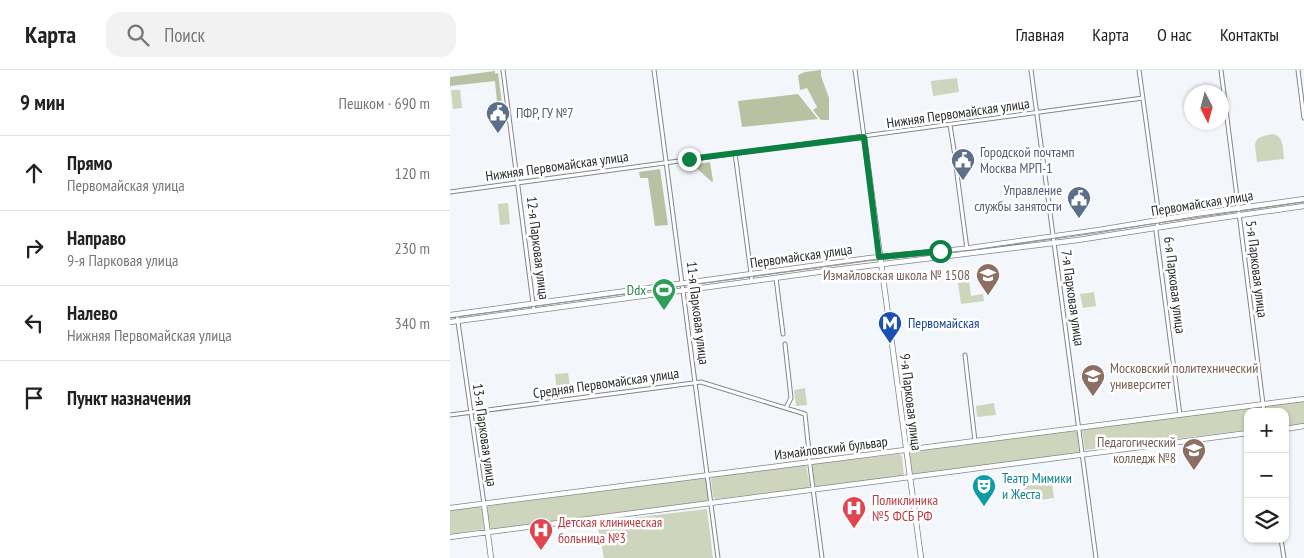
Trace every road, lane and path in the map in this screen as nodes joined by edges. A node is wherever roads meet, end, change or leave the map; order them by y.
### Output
1 (503, 70) edge
2 (654, 70) edge
3 (856, 70) edge
4 (1031, 70) edge
5 (1139, 70) edge
6 (1221, 70) edge
7 (1298, 70) edge
8 (1143, 98) junction
9 (1037, 113) junction
10 (1304, 118) edge
11 (950, 125) junction
12 (864, 137) junction
13 (735, 153) junction
14 (667, 162) junction
15 (518, 183) junction
16 (450, 192) edge
17 (1304, 199) edge
18 (1304, 206) edge
19 (1238, 208) junction
20 (1238, 215) junction
21 (1158, 221) junction
22 (1156, 229) junction
23 (1053, 236) junction
24 (1054, 243) junction
25 (966, 248) junction
26 (967, 254) junction
27 (879, 257) junction
28 (880, 264) junction
29 (752, 274) junction
30 (776, 277) junction
31 (752, 280) junction
32 (683, 283) junction
33 (684, 290) junction
34 (534, 304) junction
35 (534, 311) junction
36 (457, 314) junction
37 (450, 315) edge
38 (458, 321) junction
39 (450, 322) edge
40 (783, 334) dead end
41 (785, 344) dead end
42 (965, 355) dead end
43 (696, 382) junction
44 (1304, 399) edge
45 (1263, 404) junction
46 (786, 408) junction
47 (1264, 408) edge
48 (471, 412) junction
49 (450, 415) edge
50 (1180, 415) junction
51 (1304, 426) edge
52 (1079, 428) junction
53 (1289, 428) edge
54 (1244, 434) edge
55 (975, 442) junction
56 (906, 450) junction
57 (1083, 455) junction
58 (809, 462) junction
59 (708, 475) junction
60 (910, 477) junction
61 (813, 490) junction
62 (711, 503) junction
63 (484, 504) junction
64 (450, 508) edge
65 (487, 532) junction
66 (450, 537) edge
67 (1282, 543) edge
68 (491, 558) edge
69 (718, 558) edge
70 (822, 558) edge
71 (921, 558) edge
72 (1096, 558) edge
73 (1284, 558) edge

1 - 15 street, 12-я Парковая улица
2 - 14 street, 11-я Парковая улица
3 - 12 street, 9-я Парковая улица
4 - 9 street, 7-я Парковая улица
5 - 8 street, 6-я Парковая улица
6 - 19 street, 5-я Парковая улица
7 - 10 street
8 - 9 street, Нижняя Первомайская улица
8 - 21 street, 6-я Парковая улица
9 - 11 street, Нижняя Первомайская улица
9 - 23 street, 7-я Парковая улица
11 - 12 street, Нижняя Первомайская улица
11 - 25 street
12 - 13 street, Нижняя Первомайская улица
12 - 27 main road, 9-я Парковая улица
13 - 14 street, Нижняя Первомайская улица
13 - 29 street
14 - 15 street, Нижняя Первомайская улица
14 - 32 street, 11-я Парковая улица
15 - 16 street, Нижняя Первомайская улица
15 - 34 street, 12-я Парковая улица
17 - 19 main road, Первомайская улица
18 - 20 main road, Первомайская улица
19 - 20 street, 5-я Парковая улица
19 - 21 main road, Первомайская улица
20 - 22 main road, Первомайская улица
20 - 45 street, 5-я Парковая улица
21 - 22 street, 6-я Парковая улица
21 - 23 main road, Первомайская улица
22 - 24 main road, Первомайская улица
22 - 50 street, 6-я Парковая улица
23 - 24 street, 7-я Парковая улица
23 - 25 main road, Первомайская улица
24 - 26 main road, Первомайская улица
24 - 52 street, 7-я Парковая улица
25 - 26 street
25 - 27 main road, Первомайская улица
26 - 28 main road, Первомайская улица
27 - 28 main road, 9-я Парковая улица
27 - 29 main road, Первомайская улица
28 - 30 main road, Первомайская улица
28 - 56 main road, 9-я Парковая улица
29 - 31 street
29 - 32 main road, Первомайская улица
30 - 31 main road, Первомайская улица
30 - 40 street
31 - 33 main road, Первомайская улица
32 - 33 street, 11-я Парковая улица
32 - 34 main road, Первомайская улица
33 - 35 main road, Первомайская улица
33 - 43 street, 11-я Парковая улица
34 - 35 street, 12-я Парковая улица
34 - 36 main road, Первомайская улица
35 - 38 main road, Первомайская улица
36 - 37 main road, Первомайская улица
36 - 38 street, 13-я Парковая улица
38 - 39 main road, Первомайская улица
38 - 48 street, 13-я Парковая улица
41 - 46 street
42 - 55 street
43 - 46 street, Средняя Первомайская улица
43 - 48 street, Средняя Первомайская улица
43 - 59 street, 11-я Парковая улица
44 - 45 main road, Измайловский бульвар
45 - 47 street, 5-я Парковая улица
45 - 50 main road, Измайловский бульвар
46 - 58 street, Средняя Первомайская улица
48 - 49 street, Средняя Первомайская улица
48 - 63 street, 13-я Парковая улица
50 - 52 main road, Измайловский бульвар
51 - 53 main road
52 - 55 main road, Измайловский бульвар
52 - 57 street, 7-я Парковая улица
54 - 57 main road
55 - 56 main road, Измайловский бульвар
56 - 58 main road, Измайловский бульвар
56 - 60 main road, 9-я Парковая улица
57 - 60 main road
57 - 72 street, 7-я Парковая улица
58 - 59 main road, Измайловский бульвар
58 - 61 street, Средняя Первомайская улица
59 - 62 street, 11-я Парковая улица
59 - 63 main road, Измайловский бульвар
60 - 61 main road
60 - 71 main road, 9-я Парковая улица
61 - 62 main road
61 - 70 street, Средняя Первомайская улица
62 - 65 main road
62 - 69 street, 11-я Парковая улица
63 - 64 main road, Измайловский бульвар
63 - 65 main road, 13-я Парковая улица
65 - 66 main road
65 - 68 main road, 13-я Парковая улица
67 - 73 street

